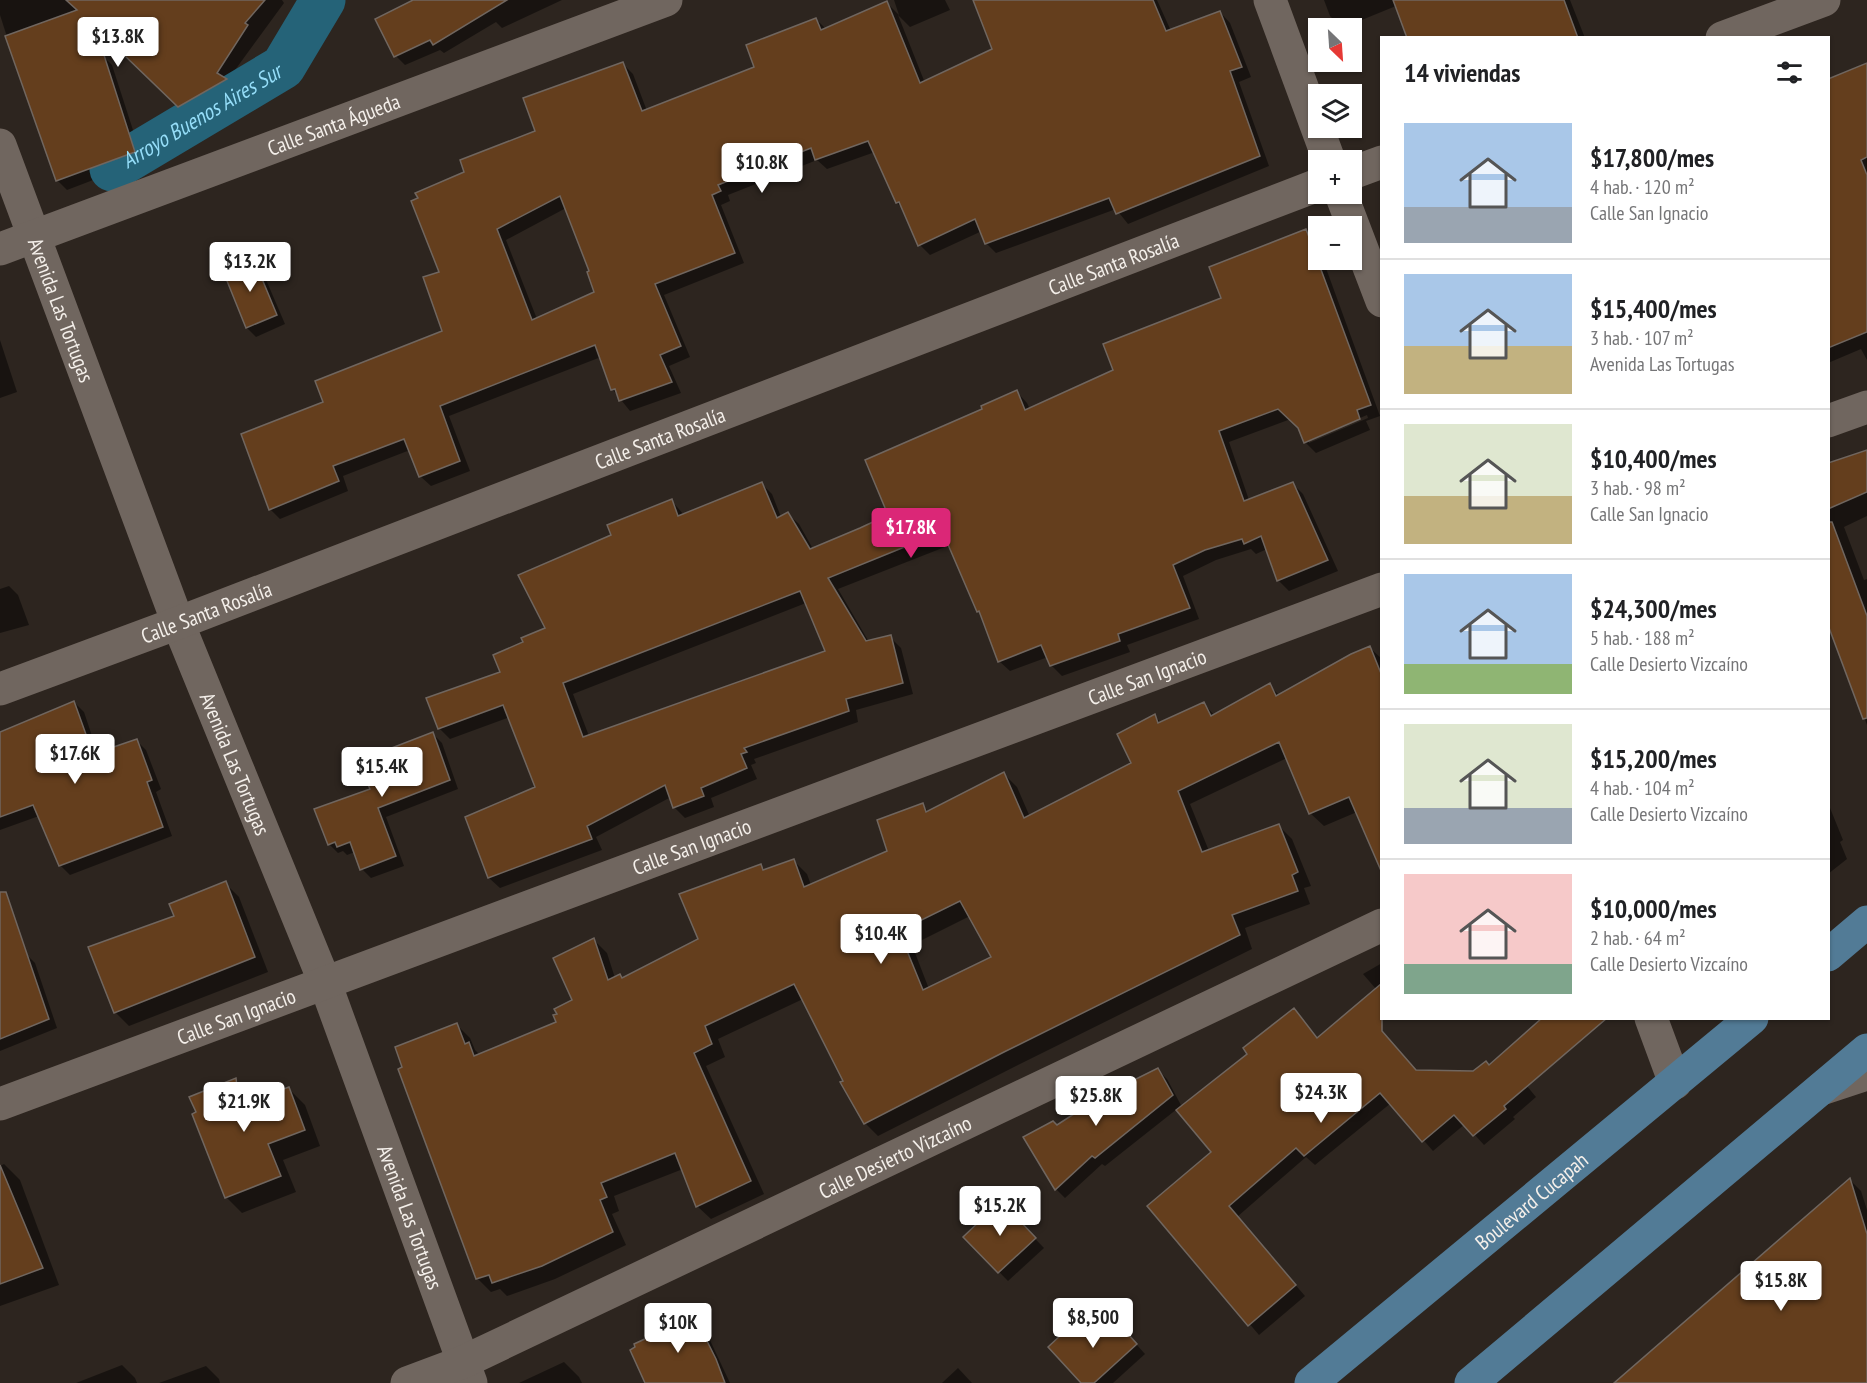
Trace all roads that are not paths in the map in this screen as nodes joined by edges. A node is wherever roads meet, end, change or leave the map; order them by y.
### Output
1 (666, 0) edge
2 (1270, 0) edge
3 (1824, 0) edge
4 (1727, 36) edge
5 (0, 145) edge
6 (1325, 150) edge
7 (1380, 163) edge
8 (1362, 169) edge
9 (1308, 189) edge
10 (1345, 204) edge
11 (34, 236) junction
12 (0, 249) edge
13 (1380, 296) edge
14 (1867, 407) edge
15 (1830, 420) edge
16 (1380, 590) edge
17 (178, 623) junction
18 (0, 688) edge
19 (1867, 922) edge
20 (1380, 926) edge
21 (1830, 953) edge
22 (325, 983) junction
23 (1652, 1020) edge
24 (1750, 1020) edge
25 (1867, 1050) edge
26 (1867, 1074) edge
27 (1675, 1083) junction
28 (1821, 1089) junction
29 (0, 1104) edge
30 (467, 1372) edge
31 (407, 1383) edge
32 (1311, 1383) edge
33 (1471, 1383) edge

1 - 11 street, Calle Santa Águeda
2 - 6 street
3 - 4 street
5 - 11 street, Avenida Las Tortugas
7 - 8 street
9 - 17 street, Calle Santa Rosalía
10 - 13 street
11 - 12 street, Calle Santa Águeda
11 - 17 street, Avenida Las Tortugas
14 - 15 street
16 - 22 street, Calle San Ignacio
17 - 18 street, Calle Santa Rosalía
17 - 22 street, Avenida Las Tortugas
19 - 21 main road
20 - 30 street, Calle Desierto Vizcaíno
22 - 29 street, Calle San Ignacio
22 - 30 street, Avenida Las Tortugas
23 - 27 street
24 - 27 main road, Boulevard Cucapah
25 - 28 main road
26 - 28 street
27 - 32 main road, Boulevard Cucapah
28 - 33 main road
30 - 31 street, Calle Desierto Vizcaíno

